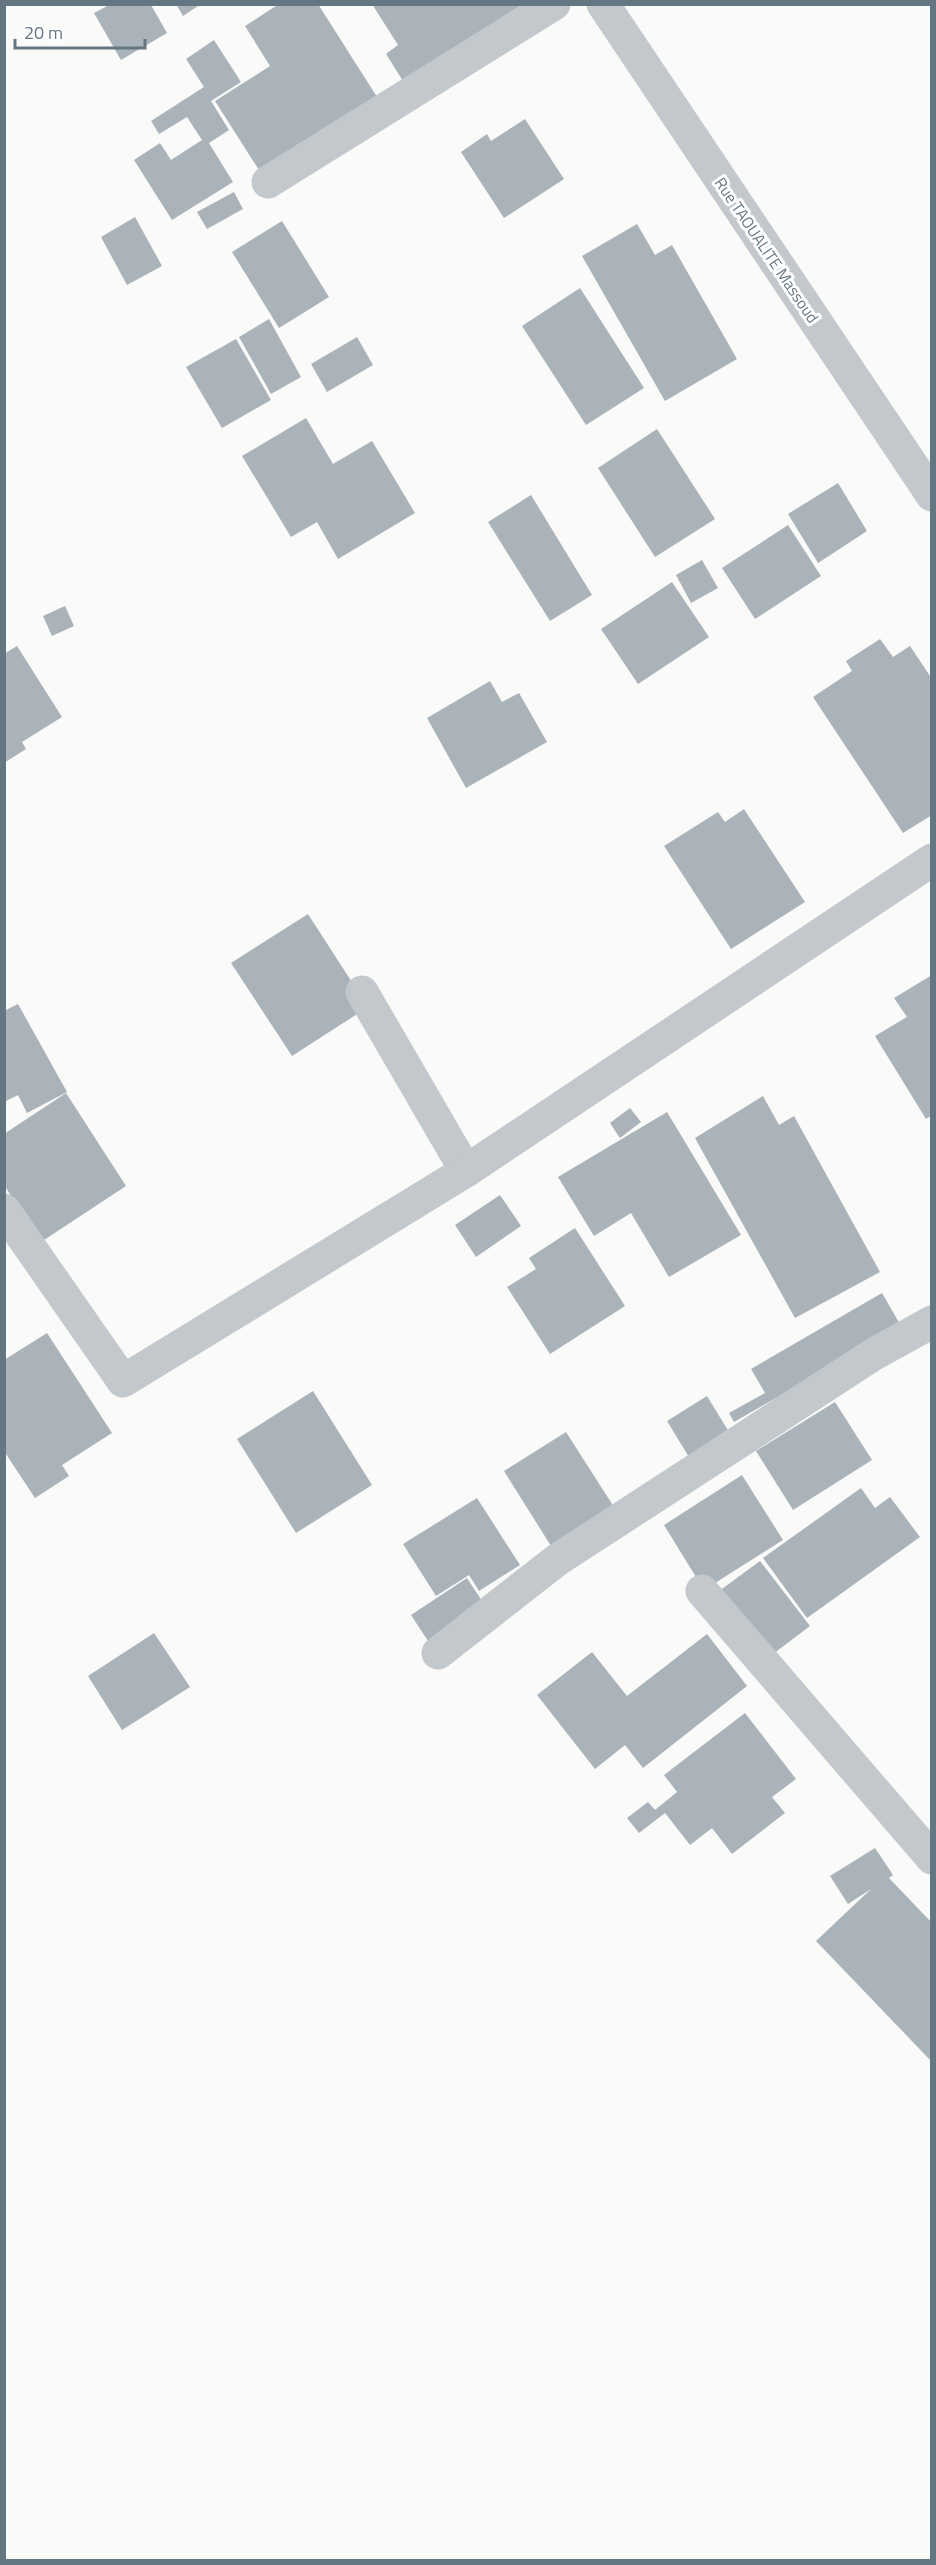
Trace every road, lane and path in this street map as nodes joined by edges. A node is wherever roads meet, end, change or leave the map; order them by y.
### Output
1 (554, 4) edge
2 (603, 4) edge
3 (268, 182) dead end
4 (932, 495) edge
5 (932, 860) edge
6 (362, 992) dead end
7 (466, 1171) junction
8 (4, 1210) edge
9 (932, 1322) edge
10 (702, 1591) dead end
11 (438, 1653) dead end
12 (932, 1858) edge

1 - 3 street
2 - 4 street, Rue TAOUALITE Massoud
5 - 7 street
6 - 7 street
7 - 8 street
9 - 11 street
10 - 12 street

